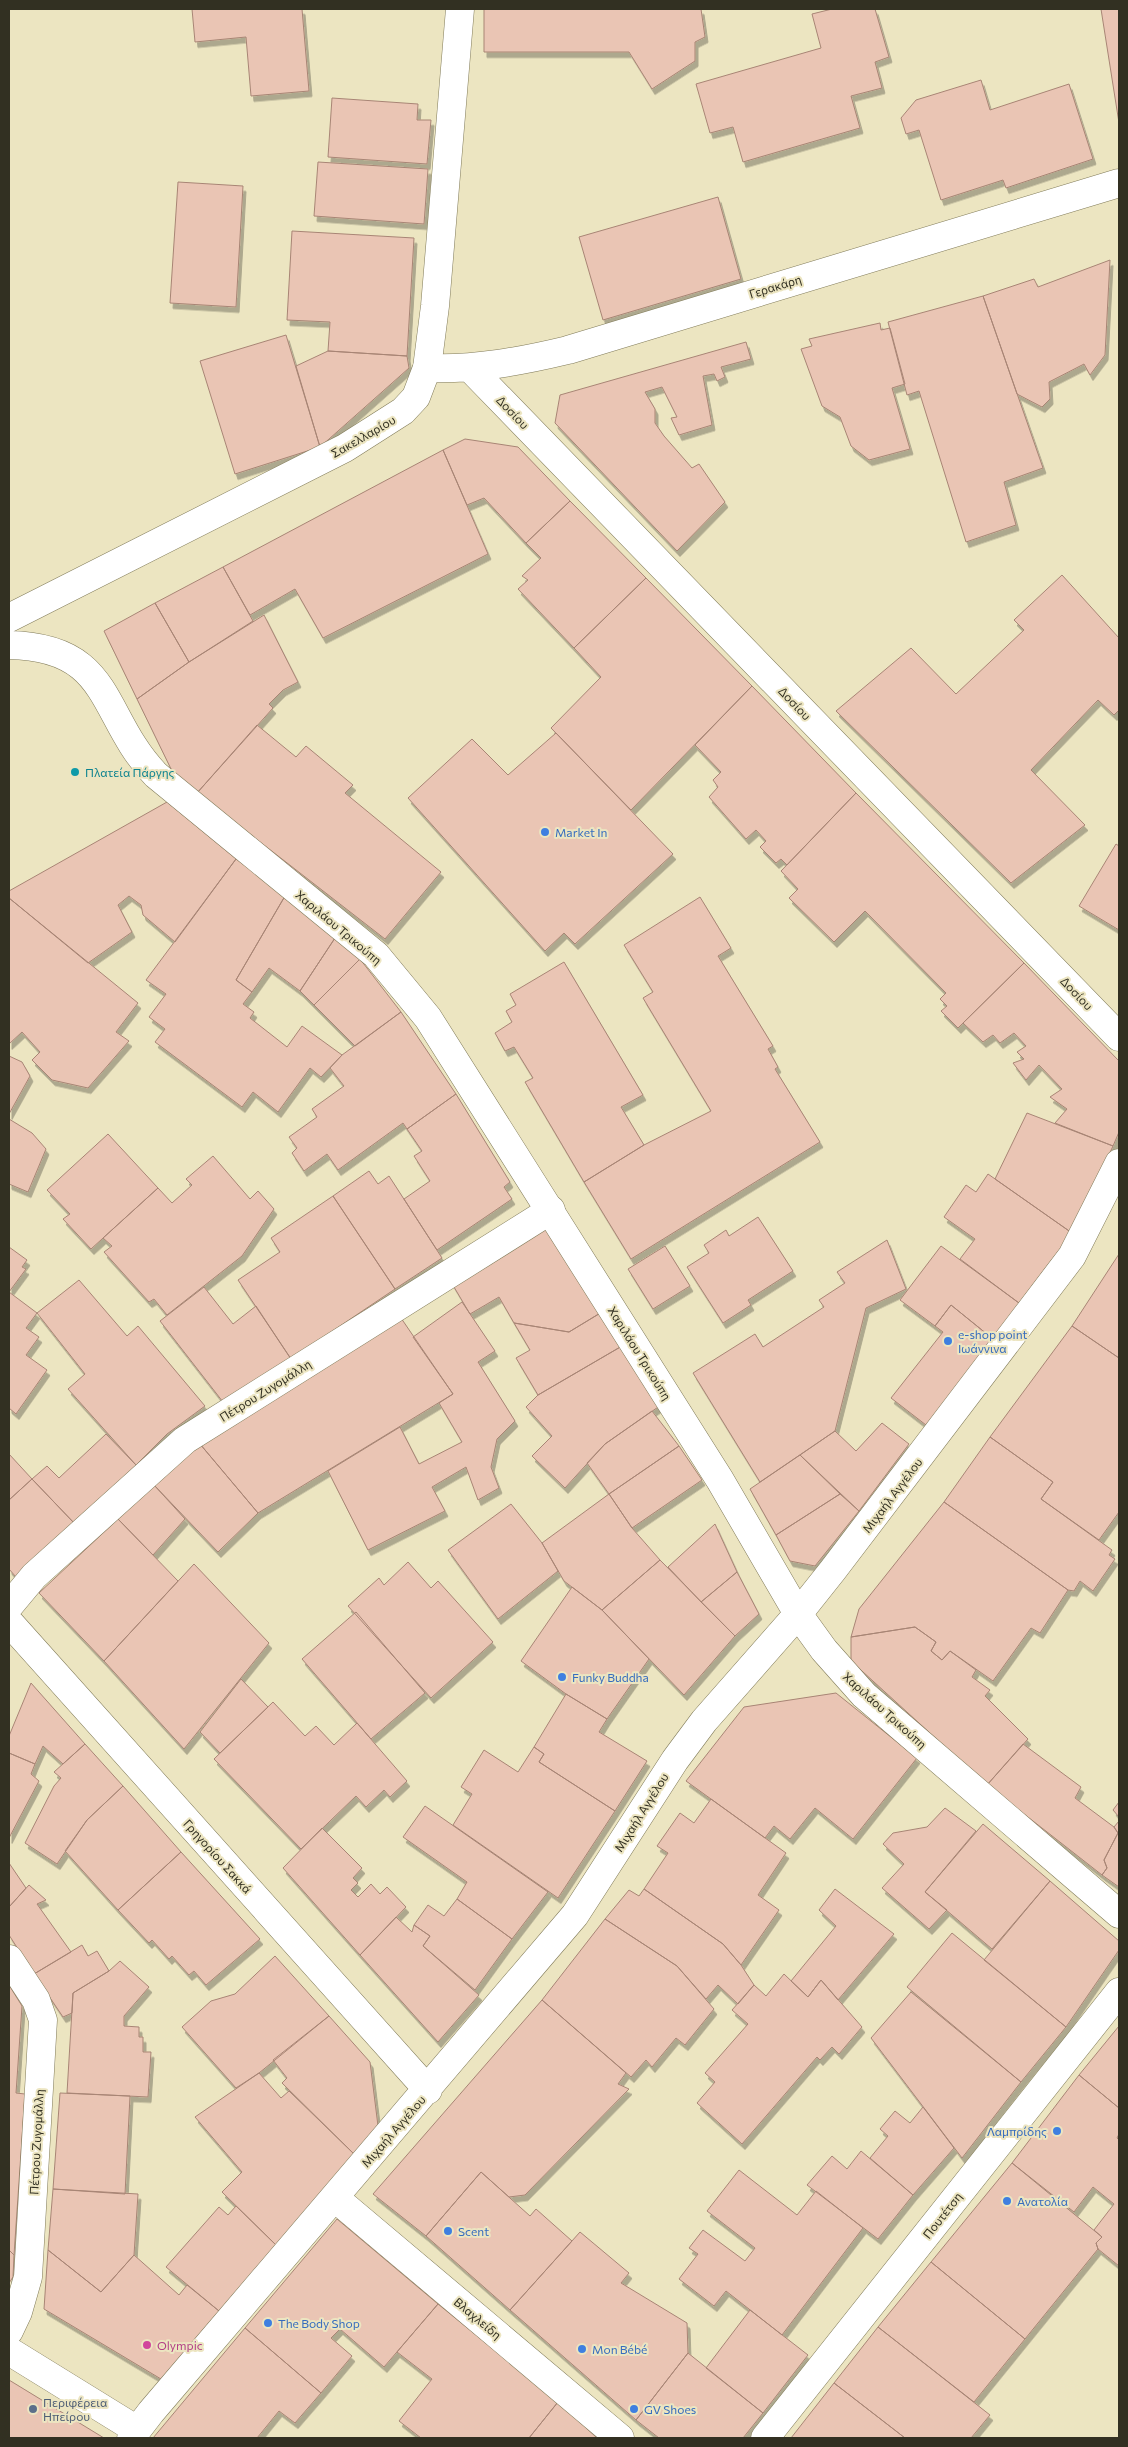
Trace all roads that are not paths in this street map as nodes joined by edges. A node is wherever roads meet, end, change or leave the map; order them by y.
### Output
1 (460, 9) edge
2 (1119, 183) edge
3 (427, 368) junction
4 (470, 368) junction
5 (9, 618) edge
6 (9, 644) edge
7 (1119, 1037) edge
8 (1119, 1163) edge
9 (551, 1210) junction
10 (9, 1606) edge
11 (798, 1614) junction
12 (9, 1622) edge
13 (1119, 1914) edge
14 (9, 1959) edge
15 (1119, 1992) edge
16 (428, 2090) junction
17 (335, 2198) junction
18 (9, 2331) edge
19 (9, 2352) edge
20 (134, 2434) edge
21 (620, 2438) edge
22 (765, 2438) edge

1 - 3 street, Σακελλαρίου
2 - 4 street, Γερακάρη
3 - 4 street, Γερακάρη
3 - 5 street, Σακελλαρίου
4 - 7 street, Δοσίου
6 - 9 street, Χαριλάου Τρικούπη
8 - 11 street, Μιχαήλ Αγγέλου
9 - 10 street, Πέτρου Ζυγομάλλη
9 - 11 street, Χαριλάου Τρικούπη
11 - 13 street, Χαριλάου Τρικούπη
11 - 16 street, Μιχαήλ Αγγέλου
12 - 16 street, Γρηγορίου Σακκά
14 - 18 street, Πέτρου Ζυγομάλλη
15 - 22 street, Πουτέτση
16 - 17 street, Μιχαήλ Αγγέλου
17 - 20 street, Μιχαήλ Αγγέλου
17 - 21 street, Βλαχλείδη
19 - 20 street

